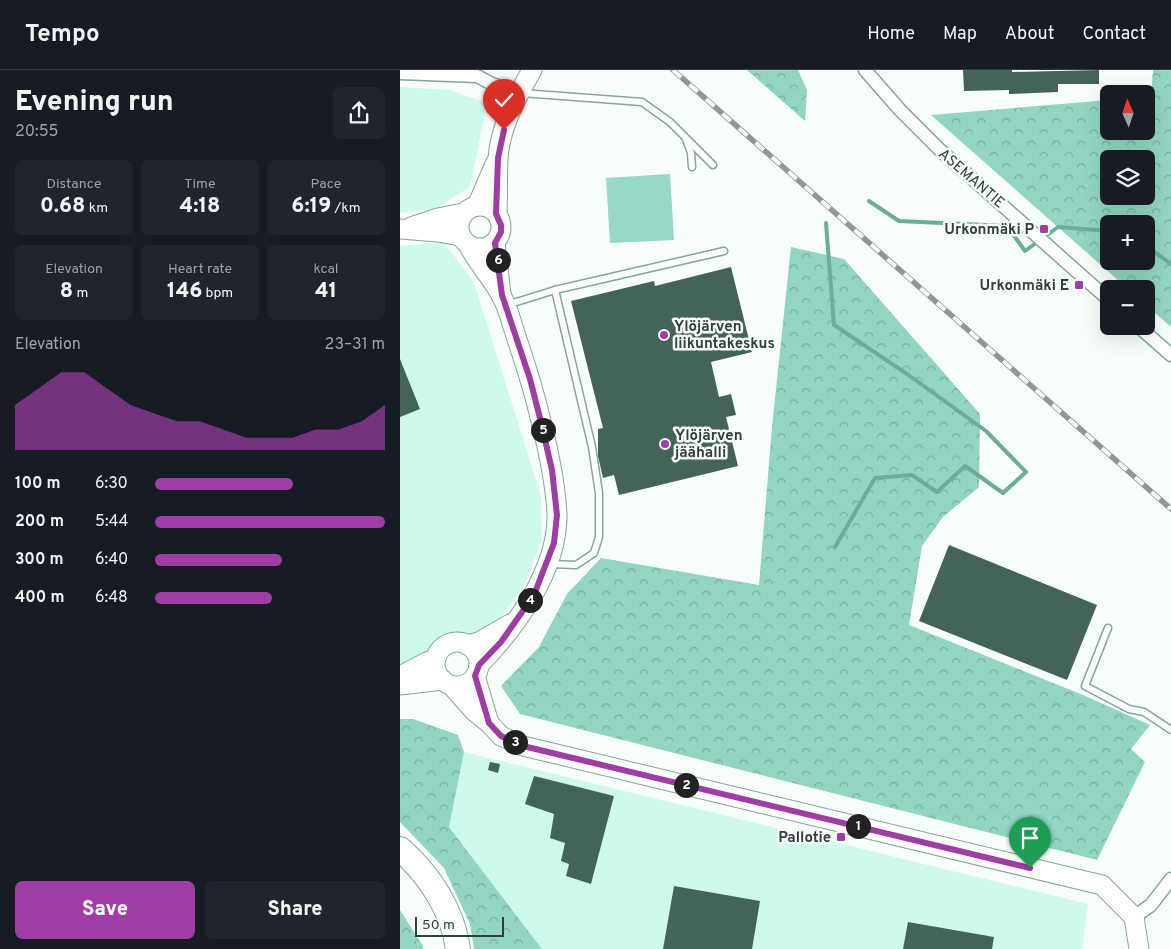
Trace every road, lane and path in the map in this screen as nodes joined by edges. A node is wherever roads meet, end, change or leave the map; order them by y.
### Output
1 (532, 70) edge
2 (865, 70) edge
3 (400, 73) edge
4 (477, 73) edge
5 (518, 93) junction
6 (684, 136) junction
7 (498, 158) junction
8 (713, 165) dead end
9 (692, 167) dead end
10 (470, 209) junction
11 (496, 214) junction
12 (402, 229) edge
13 (465, 241) junction
14 (495, 243) junction
15 (724, 252) dead end
16 (555, 290) junction
17 (1100, 292) edge
18 (504, 300) junction
19 (1148, 335) edge
20 (1171, 355) edge
21 (548, 563) junction
22 (514, 622) junction
23 (1108, 628) dead end
24 (467, 645) junction
25 (436, 659) junction
26 (477, 670) junction
27 (400, 676) edge
28 (447, 683) junction
29 (400, 685) edge
30 (489, 723) junction
31 (1171, 730) edge
32 (400, 849) edge
33 (1169, 885) edge
34 (1134, 917) junction
35 (458, 949) edge
36 (1139, 949) edge

1 - 5 street
2 - 17 street, ASEMANTIE
3 - 4 street
4 - 5 street
5 - 6 lane
5 - 7 street
6 - 8 lane
6 - 9 lane
7 - 10 street
7 - 11 street
10 - 11 street
10 - 12 street
10 - 13 street
11 - 14 street
12 - 13 street
13 - 14 street
13 - 18 street
14 - 18 street
15 - 16 lane
16 - 18 lane
16 - 21 lane
18 - 21 street
19 - 20 street
21 - 22 street
22 - 24 street
22 - 26 street
23 - 31 lane
24 - 25 street
24 - 26 street
25 - 27 street
25 - 28 street
26 - 28 street
26 - 30 street
28 - 29 street
28 - 30 street
30 - 34 street
32 - 35 highway
33 - 34 street
34 - 36 street

